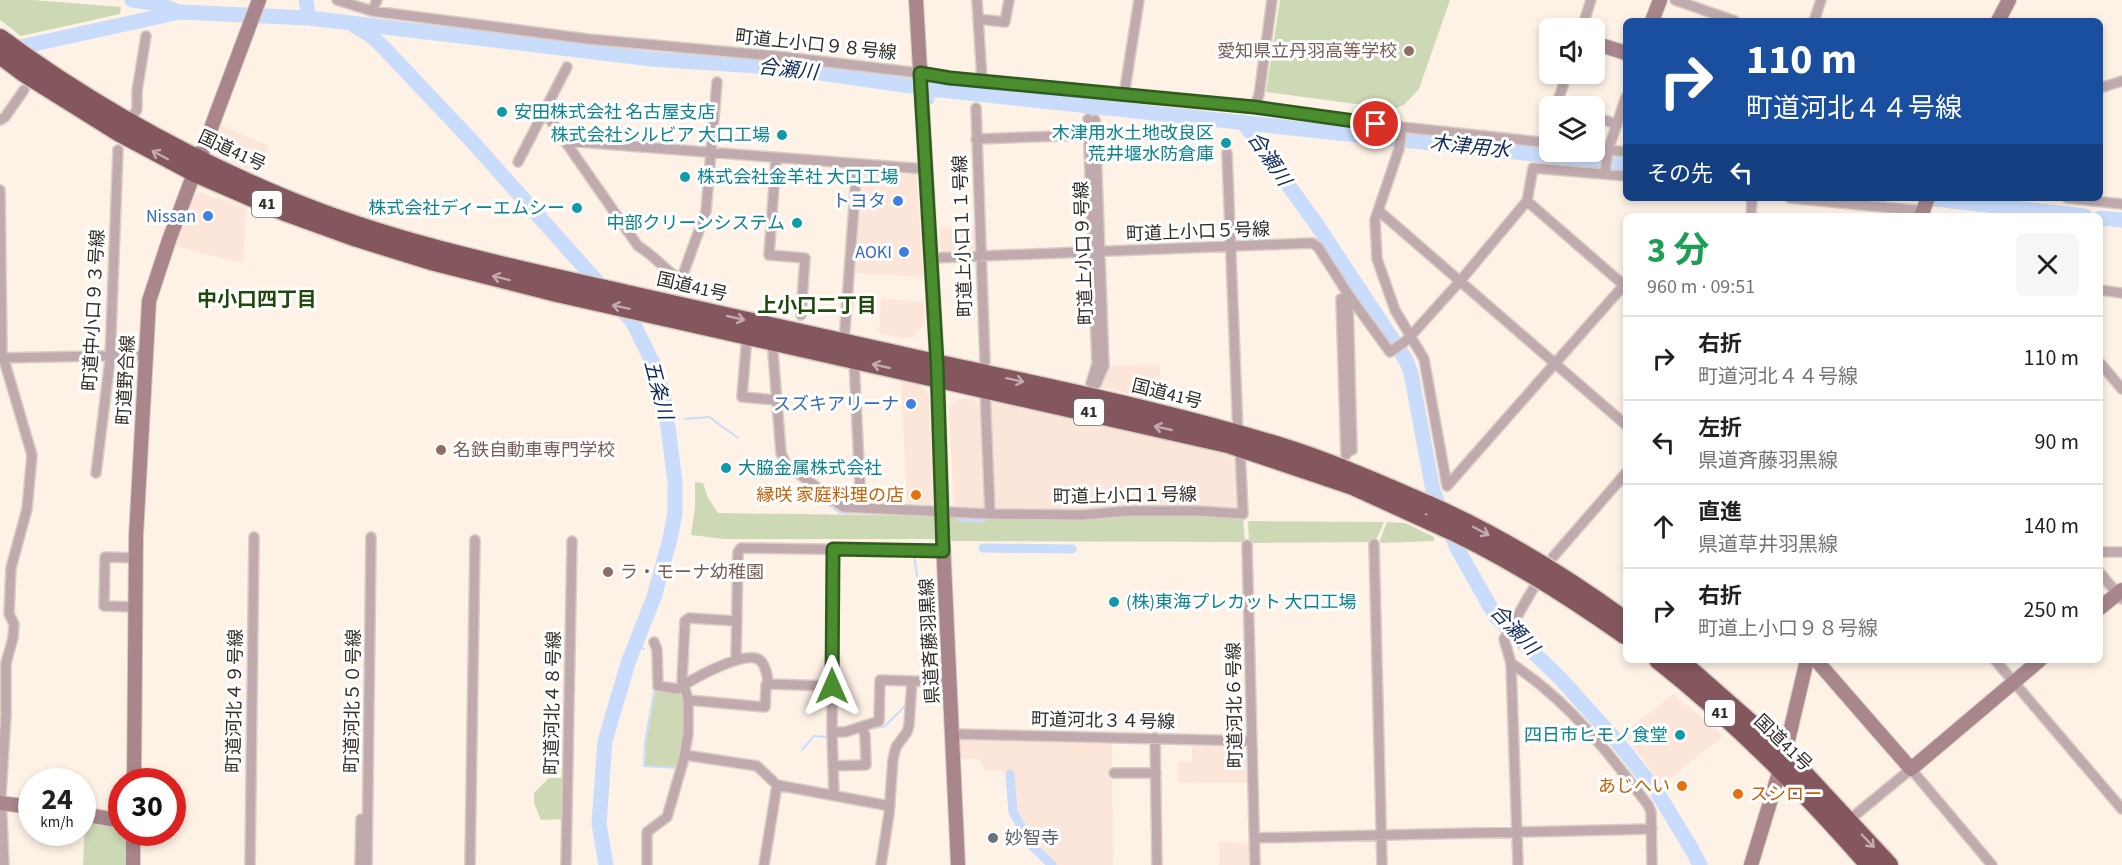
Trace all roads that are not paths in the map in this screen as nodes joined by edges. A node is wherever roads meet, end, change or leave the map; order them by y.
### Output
1 (259, 0) edge
2 (337, 0) edge
3 (376, 0) edge
4 (916, 0) edge
5 (977, 0) edge
6 (1009, 0) edge
7 (1139, 0) edge
8 (1272, 0) edge
9 (1592, 0) edge
10 (1660, 0) edge
11 (1675, 0) edge
12 (1821, 0) edge
13 (2008, 0) edge
14 (372, 11) junction
15 (1586, 18) edge
16 (1653, 18) edge
17 (1726, 18) edge
18 (1815, 18) edge
19 (1999, 18) edge
20 (978, 19) junction
21 (146, 36) dead end
22 (1605, 46) edge
23 (6, 49) edge
24 (1623, 52) edge
25 (567, 67) dead end
26 (920, 73) junction
27 (982, 80) junction
28 (2122, 81) edge
29 (717, 82) dead end
30 (2103, 86) edge
31 (24, 90) dead end
32 (1125, 95) junction
33 (1623, 106) edge
34 (1254, 107) junction
35 (976, 108) dead end
36 (544, 111) junction
37 (0, 120) edge
38 (1605, 120) edge
39 (129, 123) junction
40 (1617, 124) junction
41 (1401, 128) junction
42 (1089, 135) junction
43 (976, 139) junction
44 (565, 141) junction
45 (1539, 142) edge
46 (118, 150) dead end
47 (1605, 150) edge
48 (1608, 150) junction
49 (1623, 152) edge
50 (711, 153) junction
51 (1227, 153) dead end
52 (776, 158) junction
53 (518, 162) dead end
54 (857, 164) junction
55 (197, 167) junction
56 (925, 169) junction
57 (1605, 174) junction
58 (1623, 176) edge
59 (0, 190) edge
60 (1527, 201) junction
61 (1830, 201) edge
62 (2094, 201) edge
63 (2122, 204) edge
64 (1924, 208) edge
65 (1379, 211) junction
66 (1230, 247) junction
67 (1096, 252) junction
68 (981, 257) junction
69 (932, 258) junction
70 (1461, 280) junction
71 (1623, 284) edge
72 (1623, 288) edge
73 (2103, 290) edge
74 (2122, 293) edge
75 (1349, 298) junction
76 (679, 312) junction
77 (801, 315) dead end
78 (747, 334) junction
79 (1408, 339) junction
80 (772, 340) junction
81 (844, 342) junction
82 (146, 355) junction
83 (110, 356) junction
84 (2, 358) edge
85 (854, 360) junction
86 (985, 362) dead end
87 (1554, 362) junction
88 (2103, 367) edge
89 (938, 371) junction
90 (1094, 383) dead end
91 (985, 389) junction
92 (2122, 389) edge
93 (777, 400) junction
94 (1623, 422) edge
95 (1239, 441) junction
96 (1346, 453) dead end
97 (96, 473) dead end
98 (1623, 476) edge
99 (861, 507) junction
100 (942, 511) junction
101 (990, 514) junction
102 (254, 537) dead end
103 (371, 537) dead end
104 (475, 540) dead end
105 (572, 541) dead end
106 (1374, 544) dead end
107 (1247, 545) dead end
108 (833, 549) junction
109 (943, 551) junction
110 (2103, 552) edge
111 (2122, 552) edge
112 (1553, 556) dead end
113 (136, 558) junction
114 (2103, 576) edge
115 (1533, 589) dead end
116 (370, 594) junction
117 (2120, 594) edge
118 (2103, 606) edge
119 (135, 607) junction
120 (1623, 619) edge
121 (736, 621) junction
122 (1623, 634) edge
123 (654, 642) dead end
124 (11, 647) junction
125 (0, 648) edge
126 (736, 660) junction
127 (1511, 663) junction
128 (1662, 663) edge
129 (1682, 663) edge
130 (1806, 663) edge
131 (1819, 663) edge
132 (1997, 663) edge
133 (2036, 663) edge
134 (912, 681) junction
135 (950, 682) junction
136 (2013, 682) junction
137 (768, 684) junction
138 (684, 685) junction
139 (832, 686) junction
140 (688, 700) junction
141 (862, 728) junction
142 (832, 732) junction
143 (953, 734) junction
144 (1155, 738) junction
145 (1252, 741) junction
146 (2, 753) edge
147 (685, 755) junction
148 (1783, 760) junction
149 (833, 766) junction
150 (134, 768) edge
151 (1911, 769) junction
152 (1114, 773) dead end
153 (1156, 773) junction
154 (777, 785) junction
155 (834, 795) junction
156 (1, 803) edge
157 (18, 805) edge
158 (890, 806) junction
159 (2122, 809) edge
160 (1848, 821) junction
161 (1652, 829) junction
162 (1518, 832) junction
163 (1381, 836) junction
164 (1255, 838) junction
165 (133, 846) edge
166 (4, 865) edge
167 (133, 865) edge
168 (250, 865) edge
169 (360, 865) edge
170 (367, 865) edge
171 (470, 865) edge
172 (566, 865) edge
173 (647, 865) edge
174 (764, 865) edge
175 (881, 865) edge
176 (958, 865) edge
177 (1157, 865) edge
178 (1255, 865) edge
179 (1382, 865) edge
180 (1518, 865) edge
181 (1652, 865) edge
182 (1751, 865) edge
183 (1869, 865) edge
184 (1890, 865) edge
185 (1992, 865) edge

1 - 55 street, 町道野合線
2 - 14 street, 町道上小口９８号線
3 - 14 street
4 - 26 street, 県道斉藤羽黒線
5 - 20 street
6 - 20 street
7 - 32 street
8 - 34 street
9 - 15 street
10 - 16 street
11 - 17 street
12 - 18 street
13 - 19 street
14 - 26 street, 町道上小口９８号線
20 - 27 street
21 - 39 street
22 - 24 street
23 - 39 highway, 国道41号 / 41
55 -> 23 highway, 国道41号 / 41
25 - 36 street
26 - 27 street, 町道上小口９８号線
26 - 56 street, 県道斉藤羽黒線
27 - 32 street, 町道上小口９８号線
28 - 30 street
29 - 50 street
31 - 37 street
32 - 34 street, 町道上小口９８号線
33 - 40 street
34 - 41 street, 町道上小口９８号線
35 - 43 street, 町道上小口１１号線
36 - 44 street
36 - 53 street
38 - 40 street
39 - 55 highway, 国道41号 / 41
40 - 48 street
41 - 45 street, 町道上小口９８号線
41 - 65 street
42 - 43 street
42 - 67 street
42 - 67 street, 町道上小口９号線
43 - 68 street, 町道上小口１１号線
44 - 50 street
44 - 50 street
46 - 83 street, 町道中小口９３号線
47 - 48 street
48 - 49 street
48 - 57 street
50 - 52 street
51 - 66 street
52 - 54 street
52 - 77 street
54 - 56 street
54 - 81 street
55 - 76 highway, 国道41号 / 41
55 - 82 street, 町道野合線
56 - 69 street, 県道斉藤羽黒線
57 - 58 street
57 - 60 street
59 - 84 street
60 - 70 street, 町道上小口５号線
60 - 71 street
61 - 64 street
62 - 63 street
65 - 70 street
65 - 79 street
66 - 67 street, 町道上小口５号線
66 - 75 street, 町道上小口５号線
66 - 95 street
67 - 68 street, 町道上小口５号線
67 - 90 street
68 - 69 street, 町道上小口５号線
68 - 86 street, 町道上小口１１号線
69 - 89 street, 県道斉藤羽黒線
70 - 79 street, 町道上小口５号線
70 - 87 street
72 - 87 street
73 - 74 street
75 - 79 street, 町道上小口５号線
75 - 96 street
76 - 78 highway, 国道41号 / 41
76 -> 81 highway, 国道41号 / 41
78 - 80 highway, 国道41号 / 41
78 - 93 street
79 - 87 street
80 - 85 highway, 国道41号 / 41
80 - 93 street, 町道上小口１号線
81 - 89 highway, 国道41号 / 41
82 - 83 street
82 - 113 street, 町道野合線
83 - 84 street
83 - 97 street, 町道中小口９３号線
84 - 124 street
89 -> 85 highway, 国道41号 / 41
85 - 99 street
87 - 94 street
88 - 92 street
89 - 91 highway, 国道41号 / 41
89 -> 95 highway, 国道41号 / 41
89 - 100 street, 県道斉藤羽黒線
95 -> 91 highway, 国道41号 / 41
91 - 101 street
93 - 99 street, 町道上小口１号線
95 - 101 street, 町道上小口１号線
95 -> 120 highway, 国道41号 / 41, bridge
95 - 122 highway, 国道41号 / 41, bridge
98 - 112 street
99 - 100 street, 町道上小口１号線
100 - 101 street, 町道上小口１号線
100 - 109 street, 県道斉藤羽黒線
102 - 168 street, 町道河北４９号線
103 - 116 street, 町道河北５０号線
104 - 171 street
105 - 172 street, 町道河北４８号線
106 - 163 street
107 - 145 street, 町道河北６号線
108 - 109 street
108 - 121 street
108 - 139 street
109 - 135 street, 県道斉藤羽黒線
110 - 111 street
113 - 119 street, 町道野合線
113 - 119 street
114 - 117 street
115 - 127 street
116 - 169 street
116 - 170 street, 町道河北５０号線
117 - 118 street
119 - 150 street, 町道野合線
121 - 126 street
121 - 138 street
123 - 138 street
124 - 125 street
124 - 146 street
126 - 137 street
126 - 138 street
127 - 161 street
127 - 162 street
128 - 148 highway, 国道41号 / 41
129 - 148 highway, 国道41号 / 41
130 - 148 street
131 - 151 street
132 - 136 street
133 - 136 street
134 - 135 street
134 - 141 street
134 - 158 street
135 - 143 street, 県道斉藤羽黒線
136 - 151 street
136 - 159 street
137 - 139 street
137 - 140 street
138 - 140 street
139 - 142 street
140 - 147 street
141 - 142 street
141 - 149 street
142 - 149 street
143 - 144 street, 町道河北３４号線
143 - 176 street, 県道斉藤羽黒線
144 - 145 street, 町道河北３４号線
144 - 153 street
145 - 164 street, 町道河北６号線
146 - 156 street
147 - 154 street
147 - 173 street
148 - 160 highway, 国道41号 / 41
148 - 182 street
148 - 183 highway, 国道41号 / 41
149 - 155 street
151 - 160 street
151 - 185 street
152 - 153 street
153 - 177 street
154 - 155 street
154 - 174 street
155 - 158 street
156 - 157 street
156 - 166 street
158 - 175 street
160 -> 184 highway, 国道41号 / 41
161 - 162 street
161 - 181 street
162 - 163 street
162 - 180 street
163 - 164 street
163 - 179 street
164 - 178 street, 町道河北６号線
165 - 167 street

